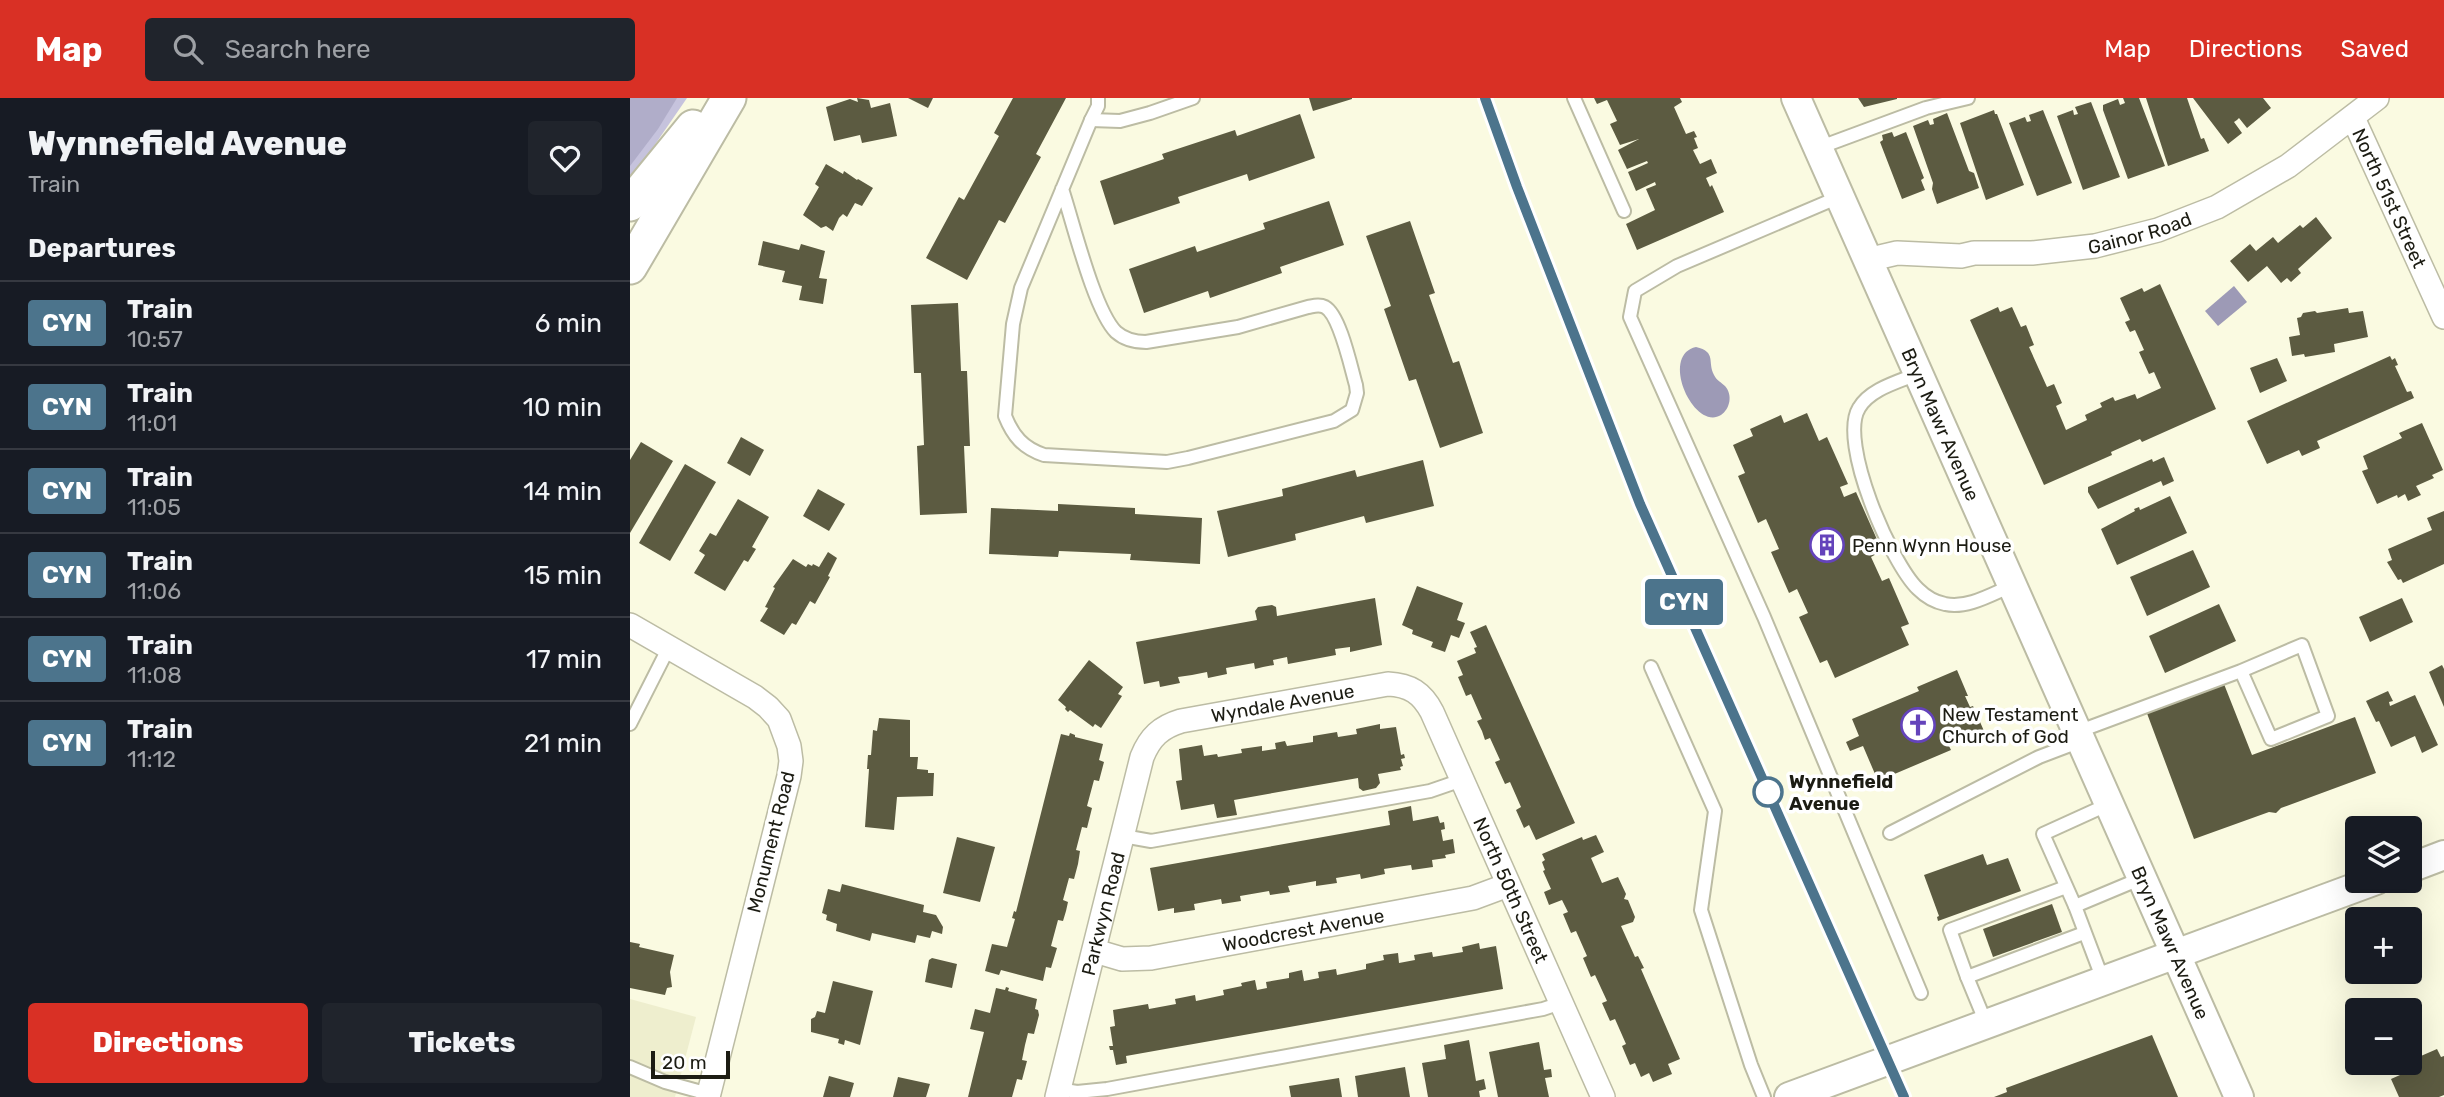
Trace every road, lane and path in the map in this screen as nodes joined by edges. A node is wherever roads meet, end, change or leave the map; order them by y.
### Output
1 (716, 98) edge
2 (729, 98) edge
3 (1098, 98) edge
4 (1193, 98) edge
5 (1574, 98) edge
6 (1796, 98) edge
7 (1968, 98) edge
8 (2377, 98) edge
9 (2353, 118) junction
10 (1091, 120) junction
11 (1818, 148) junction
12 (1062, 189) junction
13 (1839, 197) junction
14 (630, 204) edge
15 (1624, 211) dead end
16 (1867, 260) junction
17 (630, 267) edge
18 (2444, 317) edge
19 (1917, 374) junction
20 (2011, 586) junction
21 (630, 625) edge
22 (669, 648) junction
23 (1651, 667) dead end
24 (2241, 671) junction
25 (1413, 689) joint
26 (630, 724) edge
27 (1156, 733) joint
28 (2079, 737) junction
29 (1462, 780) junction
30 (2109, 804) junction
31 (1890, 833) dead end
32 (1123, 836) junction
33 (2444, 855) edge
34 (2422, 863) edge
35 (2142, 878) junction
36 (1508, 885) junction
37 (2066, 887) junction
38 (2345, 891) edge
39 (2076, 906) junction
40 (2084, 933) junction
41 (1095, 951) junction
42 (2176, 954) junction
43 (1967, 977) junction
44 (2104, 980) junction
45 (1922, 993) dead end
46 (1561, 1003) junction
47 (1986, 1023) junction
48 (630, 1067) edge
49 (1057, 1093) edge
50 (708, 1096) edge
51 (1603, 1097) edge
52 (1764, 1097) edge
53 (1789, 1097) edge
54 (2239, 1097) edge

1 - 14 main road
2 - 17 main road
3 - 10 lane
4 - 10 lane
5 - 15 lane
6 - 11 street, Bryn Mawr Avenue
7 - 11 lane
8 - 9 street, Gainor Road
9 - 16 street, Gainor Road
9 - 18 street, North 51st Street
10 - 12 lane
11 - 13 street, Bryn Mawr Avenue
12 - 12 lane
13 - 16 street, Bryn Mawr Avenue
13 - 45 lane
16 - 19 street, Bryn Mawr Avenue
19 - 20 street, Bryn Mawr Avenue
19 - 20 lane
20 - 28 street, Bryn Mawr Avenue
21 - 22 street, Monument Road
22 - 26 lane
22 - 50 street, Monument Road
23 - 52 lane
24 - 24 lane
24 - 28 lane
25 - 27 street, Wyndale Avenue
25 - 29 street, North 50th Street
27 - 32 street, Parkwyn Road
28 - 30 street, Bryn Mawr Avenue
28 - 31 lane
29 - 32 lane
29 - 36 street, North 50th Street
30 - 35 street, Bryn Mawr Avenue
30 - 37 lane
32 - 41 street, Parkwyn Road
33 - 34 street
35 - 39 lane
35 - 42 street, Bryn Mawr Avenue
36 - 41 street, Woodcrest Avenue
36 - 46 street, North 50th Street
37 - 39 lane
37 - 43 lane
38 - 42 street
39 - 40 lane
40 - 43 lane
40 - 44 lane
41 - 49 street, Parkwyn Road
42 - 44 street
42 - 54 street, Bryn Mawr Avenue
43 - 47 lane
44 - 47 street
46 - 49 lane
46 - 51 street, North 50th Street
47 - 53 street
48 - 50 lane

